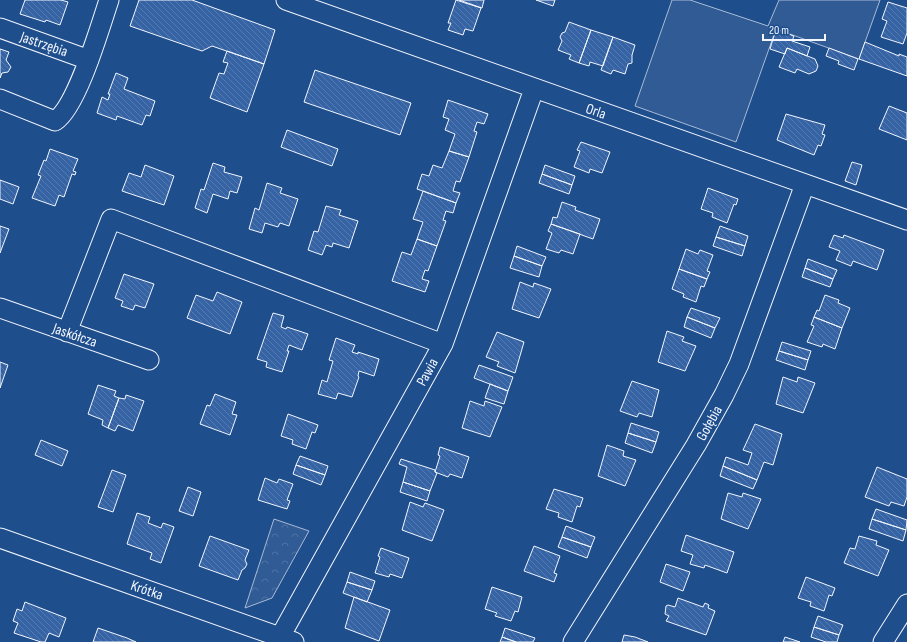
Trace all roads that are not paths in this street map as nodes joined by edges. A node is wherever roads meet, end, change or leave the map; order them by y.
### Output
1 (109, 0) edge
2 (286, 0) edge
3 (0, 28) edge
4 (89, 60) junction
5 (534, 89) junction
6 (0, 99) edge
7 (805, 184) junction
8 (907, 220) edge
9 (0, 308) edge
10 (67, 332) junction
11 (443, 344) junction
12 (149, 360) dead end
13 (0, 538) edge
14 (907, 604) edge
15 (287, 639) edge
16 (573, 642) edge
17 (883, 642) edge

1 - 4 street
2 - 5 street, Orla
3 - 4 street, Jastrzębia
4 - 6 street
5 - 7 street, Orla
5 - 11 street, Pawia
7 - 8 street, Orla
7 - 16 street, Gołębia
9 - 10 street, Jaskółcza
10 - 11 street
10 - 12 street, Jaskółcza
11 - 15 street, Pawia
13 - 15 street, Krótka
14 - 17 street

